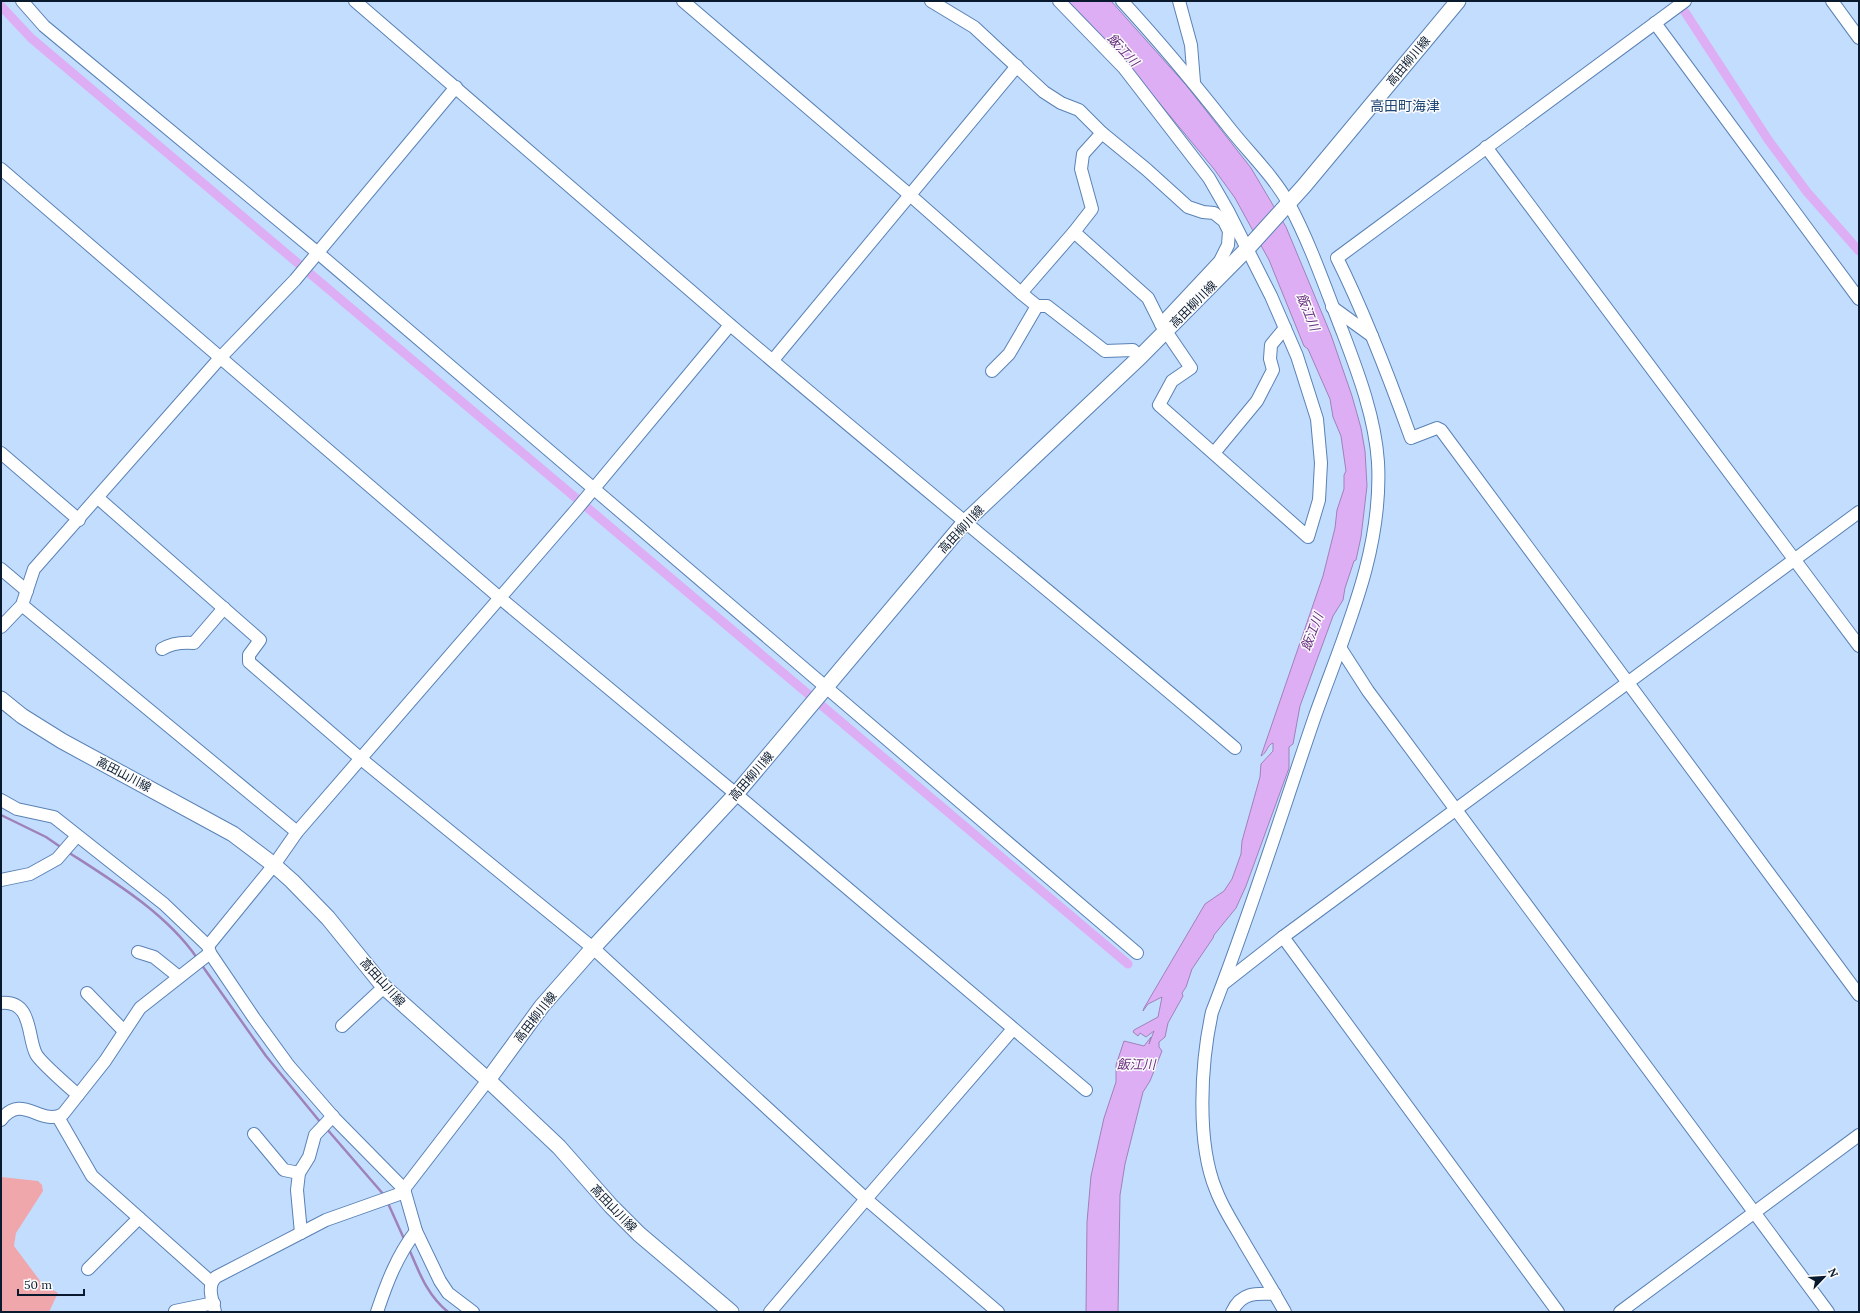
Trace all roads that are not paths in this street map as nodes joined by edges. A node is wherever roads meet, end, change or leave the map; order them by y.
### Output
1 (22, 1) edge
2 (355, 1) edge
3 (683, 1) edge
4 (931, 1) edge
5 (1059, 1) edge
6 (1122, 1) edge
7 (1179, 1) edge
8 (1458, 1) edge
9 (1685, 1) edge
10 (1832, 1) edge
11 (1655, 23) junction
12 (1859, 38) edge
13 (1017, 66) junction
14 (1194, 82) junction
15 (456, 87) junction
16 (1102, 133) junction
17 (1486, 147) junction
18 (1, 169) edge
19 (911, 196) junction
20 (1286, 204) junction
21 (1074, 232) junction
22 (1247, 249) junction
23 (315, 256) junction
24 (1021, 293) junction
25 (1859, 298) edge
26 (1037, 306) junction
27 (1332, 307) junction
28 (730, 325) junction
29 (1164, 328) junction
30 (1285, 328) junction
31 (1373, 337) junction
32 (1140, 357) junction
33 (220, 358) junction
34 (773, 360) junction
35 (992, 371) dead end
36 (1, 453) edge
37 (1214, 453) junction
38 (591, 490) junction
39 (98, 498) junction
40 (1859, 512) edge
41 (79, 520) junction
42 (964, 523) junction
43 (1795, 560) junction
44 (1, 569) edge
45 (27, 591) junction
46 (500, 598) junction
47 (22, 605) junction
48 (224, 608) junction
49 (1, 627) edge
50 (1859, 646) edge
51 (1341, 648) junction
52 (162, 650) dead end
53 (1627, 684) junction
54 (824, 688) junction
55 (1, 699) edge
56 (1235, 748) dead end
57 (360, 758) junction
58 (736, 794) junction
59 (1, 800) edge
60 (1456, 810) junction
61 (297, 832) junction
62 (77, 836) junction
63 (274, 866) junction
64 (1, 880) edge
65 (1283, 937) junction
66 (593, 948) junction
67 (209, 950) junction
68 (138, 952) dead end
69 (1137, 953) dead end
70 (179, 976) junction
71 (1223, 984) junction
72 (384, 987) junction
73 (87, 993) dead end
74 (1859, 995) edge
75 (1, 1003) edge
76 (342, 1026) dead end
77 (1013, 1029) junction
78 (124, 1031) junction
79 (488, 1080) junction
80 (1086, 1090) dead end
81 (78, 1095) junction
82 (58, 1116) junction
83 (333, 1116) junction
84 (1, 1120) edge
85 (254, 1134) dead end
86 (1859, 1135) edge
87 (299, 1173) junction
88 (404, 1190) junction
89 (866, 1199) junction
90 (1754, 1213) junction
91 (139, 1218) junction
92 (416, 1231) junction
93 (301, 1233) junction
94 (88, 1269) dead end
95 (211, 1282) junction
96 (1274, 1294) junction
97 (214, 1308) edge
98 (175, 1311) edge
99 (377, 1312) edge
100 (473, 1312) edge
101 (731, 1312) edge
102 (770, 1312) edge
103 (998, 1312) edge
104 (1232, 1312) edge
105 (1285, 1312) edge
106 (1558, 1312) edge
107 (1620, 1312) edge
108 (1828, 1312) edge

1 - 23 street
2 - 15 street
3 - 19 street
4 - 13 street
5 - 22 street
6 - 14 street
7 - 14 street
8 - 20 main road, 高田柳川線
9 - 11 street
10 - 12 street
11 - 17 street
11 - 25 street
13 - 16 street
13 - 19 street
14 - 20 street
15 - 23 street
15 - 28 street
16 - 21 street
16 - 29 street
17 - 31 street
17 - 43 street
18 - 33 street
19 - 24 street
19 - 34 street
20 - 22 main road, 高田柳川線
20 - 27 street
21 - 24 street
21 - 29 street
22 - 29 main road, 高田柳川線
22 - 30 street
23 - 33 street
23 - 38 street
24 - 26 street
26 - 32 street
26 - 35 street
27 - 31 street
27 - 51 street
28 - 34 street
28 - 38 street
29 - 32 main road, 高田柳川線
29 - 37 street
30 - 37 street
30 - 37 street
31 - 53 street
32 - 42 main road, 高田柳川線
33 - 39 street
33 - 46 street
34 - 42 street
36 - 41 street
38 - 46 street
38 - 54 street
39 - 41 street
39 - 48 street
40 - 43 street
41 - 45 street
42 - 54 main road, 高田柳川線
42 - 56 street
43 - 50 street
43 - 53 street
44 - 45 street
45 - 47 street
46 - 57 street
46 - 58 street
47 - 49 street
47 - 61 street
48 - 52 street
48 - 57 street
51 - 60 street
51 - 71 street
53 - 60 street
53 - 74 street
54 - 58 main road, 高田柳川線
54 - 69 street
55 - 63 main road, 高田山川線
57 - 61 street
57 - 66 street
58 - 66 main road, 高田柳川線
58 - 77 street
59 - 62 street
60 - 65 street
60 - 90 street
61 - 63 street
62 - 64 street
62 - 67 street
63 - 67 street
63 - 72 main road, 高田山川線
65 - 71 street
65 - 106 street
66 - 79 main road, 高田柳川線
66 - 89 street
67 - 70 street
67 - 83 street
68 - 70 street
70 - 78 street
71 - 96 street
72 - 76 street
72 - 79 main road, 高田山川線
73 - 78 street
75 - 81 street
77 - 80 street
77 - 89 street
78 - 81 street
79 - 88 street
79 - 101 main road, 高田山川線
81 - 82 street
82 - 84 street
82 - 91 street
83 - 87 street
83 - 88 street
85 - 87 street
86 - 90 street
87 - 93 street
88 - 92 street
88 - 93 street
89 - 102 street
89 - 103 street
90 - 107 street
90 - 108 street
91 - 94 street
91 - 95 street
92 - 99 street
92 - 100 street
93 - 95 street
95 - 97 street
96 - 104 street
96 - 105 street
97 - 98 street

